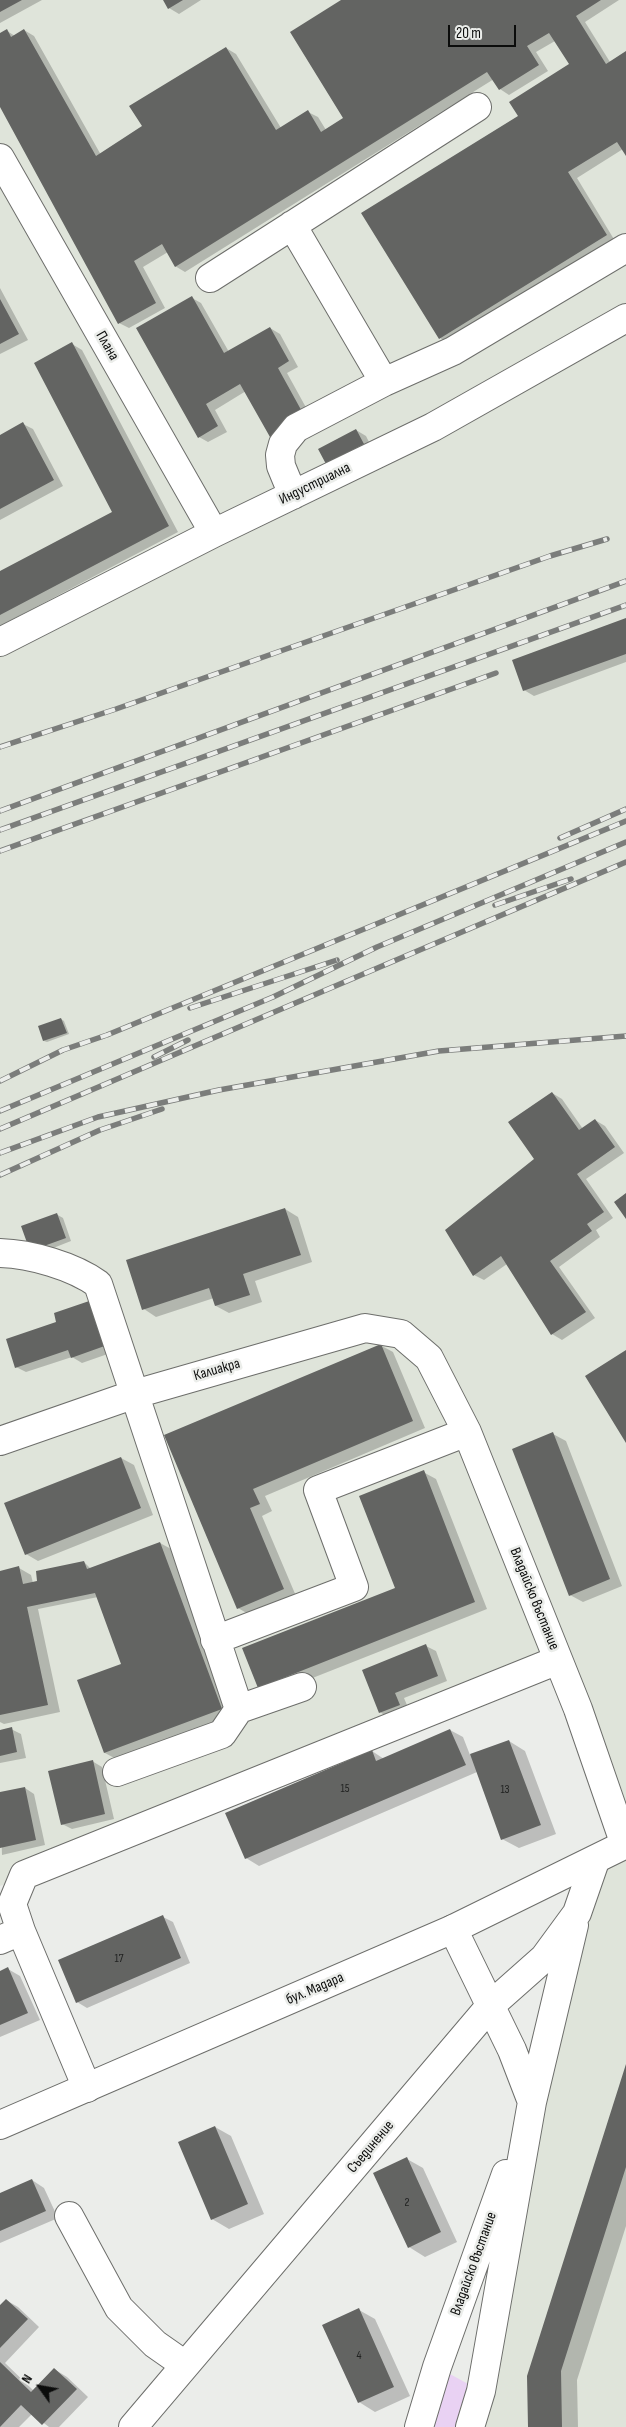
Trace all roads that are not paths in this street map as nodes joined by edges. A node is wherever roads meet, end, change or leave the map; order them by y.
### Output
1 (477, 107) dead end
2 (0, 158) edge
3 (292, 225) junction
4 (626, 248) edge
5 (210, 278) dead end
6 (626, 318) edge
7 (384, 382) junction
8 (293, 495) junction
9 (214, 533) junction
10 (0, 642) edge
11 (0, 1253) edge
12 (429, 1358) joint
13 (135, 1394) junction
14 (468, 1432) junction
15 (0, 1441) edge
16 (215, 1640) junction
17 (558, 1660) junction
18 (302, 1688) dead end
19 (239, 1709) junction
20 (117, 1772) dead end
21 (626, 1845) edge
22 (595, 1861) junction
23 (577, 1913) junction
24 (453, 1929) junction
25 (10, 1935) edge
26 (491, 2006) junction
27 (87, 2088) junction
28 (532, 2102) junction
29 (0, 2125) edge
30 (69, 2216) dead end
31 (185, 2365) junction
32 (133, 2427) edge
33 (419, 2427) edge
34 (470, 2427) edge

1 - 3 street
2 - 9 street, Плана
3 - 5 street
3 - 7 street
4 - 7 street
6 - 8 street, Индустриална
7 - 8 street
8 - 9 street, Индустриална
9 - 10 street, Индустриална
11 - 13 street
12 - 13 street, Калиакра
12 - 14 street, Владайско въстание
13 - 15 street, Калиакра
13 - 16 street
14 - 16 street
14 - 17 street, Владайско въстание
16 - 19 street
17 - 21 street, Владайско въстание
17 - 25 street
18 - 19 street
19 - 20 street
21 - 22 street, бул. Мадара
22 - 23 street, Съединение
22 - 24 street, бул. Мадара
23 - 26 street, Съединение
23 - 28 street, Владайско въстание
24 - 26 street
24 - 27 street, бул. Мадара
25 - 27 street
26 - 28 street
26 - 31 street, Съединение
27 - 29 street, бул. Мадара
28 - 33 street, Владайско въстание
28 - 34 street, Владайско въстание
30 - 31 street
31 - 32 street, Съединение

